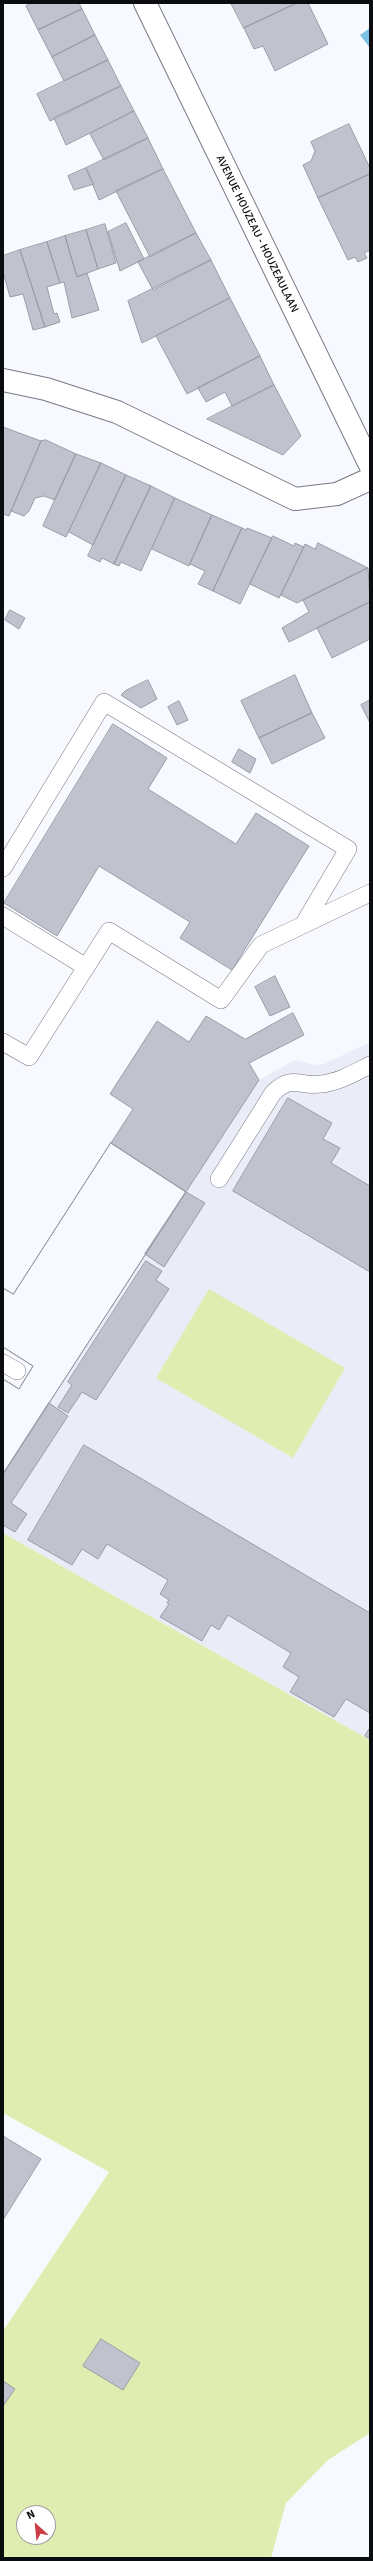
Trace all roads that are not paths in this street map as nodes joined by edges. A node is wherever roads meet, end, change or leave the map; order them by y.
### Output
1 (145, 3) edge
2 (3, 380) edge
3 (370, 464) edge
4 (370, 479) edge
5 (3, 868) edge
6 (370, 893) edge
7 (3, 916) edge
8 (303, 925) junction
9 (86, 967) junction
10 (3, 1042) edge
11 (370, 1065) edge
12 (218, 1179) dead end

1 - 3 street, AVENUE HOUZEAU - HOUZEAULAAN
2 - 4 street
5 - 8 lane
6 - 8 lane
7 - 9 lane
8 - 9 lane
9 - 10 lane
11 - 12 lane

